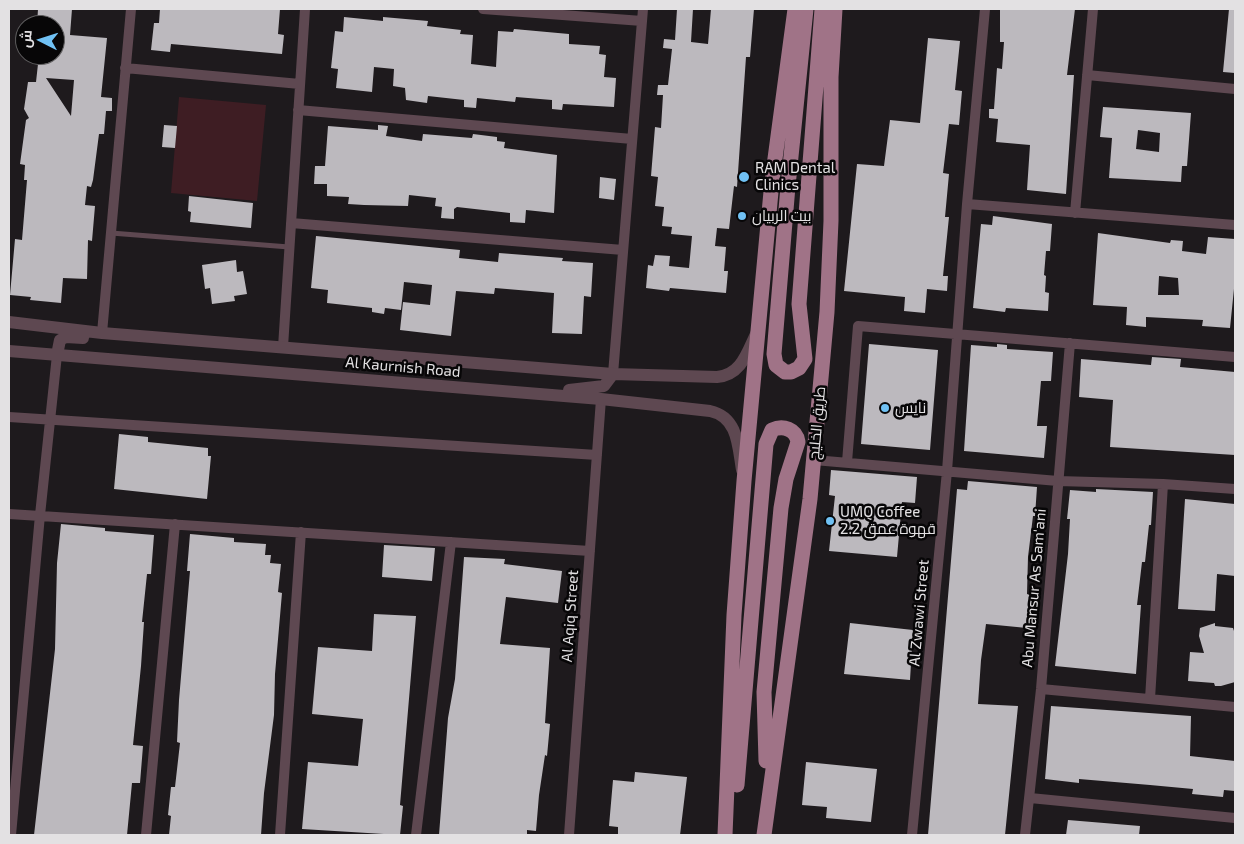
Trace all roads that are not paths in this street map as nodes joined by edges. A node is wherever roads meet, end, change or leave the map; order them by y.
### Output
1 (131, 9) edge
2 (305, 9) edge
3 (483, 9) edge
4 (643, 9) edge
5 (795, 9) edge
6 (806, 9) edge
7 (822, 9) edge
8 (834, 9) edge
9 (985, 9) edge
10 (1094, 9) edge
11 (642, 21) junction
12 (126, 68) junction
13 (1087, 75) junction
14 (300, 84) junction
15 (1235, 89) edge
16 (298, 110) junction
17 (632, 139) junction
18 (967, 204) junction
19 (1075, 213) junction
20 (291, 223) junction
21 (1235, 225) edge
22 (111, 233) junction
23 (289, 247) junction
24 (623, 250) junction
25 (9, 322) edge
26 (758, 329) junction
27 (102, 333) junction
28 (956, 333) junction
29 (165, 338) junction
30 (1070, 343) junction
31 (283, 347) junction
32 (9, 351) edge
33 (57, 355) junction
34 (1235, 357) edge
35 (613, 374) junction
36 (519, 393) junction
37 (601, 399) junction
38 (9, 418) edge
39 (50, 420) junction
40 (597, 455) junction
41 (814, 460) junction
42 (847, 462) junction
43 (947, 471) junction
44 (744, 481) junction
45 (1058, 481) junction
46 (1163, 484) junction
47 (1235, 489) edge
48 (9, 514) edge
49 (40, 516) junction
50 (175, 524) junction
51 (301, 532) junction
52 (450, 542) junction
53 (590, 550) junction
54 (1041, 689) junction
55 (1150, 699) junction
56 (1235, 707) edge
57 (1030, 798) junction
58 (767, 807) junction
59 (1235, 818) edge
60 (11, 835) edge
61 (146, 835) edge
62 (280, 835) edge
63 (416, 835) edge
64 (569, 835) edge
65 (727, 835) edge
66 (764, 835) edge
67 (912, 835) edge
68 (1025, 835) edge

1 - 12 street
2 - 14 street
3 - 11 street
4 - 11 street
5 - 26 main road
6 - 7 main road
8 - 41 main road, طريق الخليج
9 - 18 street, Al Zwawi Street
10 - 13 street
11 - 17 street
12 - 14 street
12 - 22 street
13 - 15 street
13 - 19 street
14 - 16 street
16 - 17 street
16 - 20 street
17 - 24 street
18 - 19 street
18 - 28 street, Al Zwawi Street
19 - 21 street
20 - 23 street
20 - 24 street
22 - 23 lane
22 - 27 street
23 - 31 street
24 - 35 street
25 - 27 street, Al Kaurnish Road
26 - 35 street, Al Kaurnish Road
26 - 44 main road
27 - 29 street, Al Kaurnish Road
28 - 30 street
28 - 42 street
28 - 43 street, Al Zwawi Street
29 - 31 street, Al Kaurnish Road
29 - 33 street
30 - 34 street
30 - 45 street, Abu Mansur As Sam'ani
31 - 35 street, Al Kaurnish Road
32 - 33 street, Al Kaurnish Road
33 - 36 street, Al Kaurnish Road
33 - 39 street
35 - 36 street
36 - 37 street, Al Kaurnish Road
37 - 40 street, Al Aqiq Street
37 - 44 street, Al Kaurnish Road
38 - 39 street
39 - 40 street
39 - 49 street
40 - 53 street, Al Aqiq Street
41 - 42 street
41 - 58 main road, طريق الخليج
42 - 43 street
43 - 45 street
43 - 67 street, Al Zwawi Street
44 - 65 main road
45 - 46 street
45 - 54 street, Abu Mansur As Sam'ani
46 - 47 street
46 - 55 street
48 - 49 street
49 - 50 street
49 - 60 street
50 - 51 street
50 - 61 street
51 - 52 street
51 - 62 street
52 - 53 street
52 - 63 street
53 - 64 street, Al Aqiq Street
54 - 55 street
54 - 57 street, Abu Mansur As Sam'ani
55 - 56 street
57 - 59 street
57 - 68 street, Abu Mansur As Sam'ani
58 - 65 main road
58 - 66 main road, طريق الخليج

